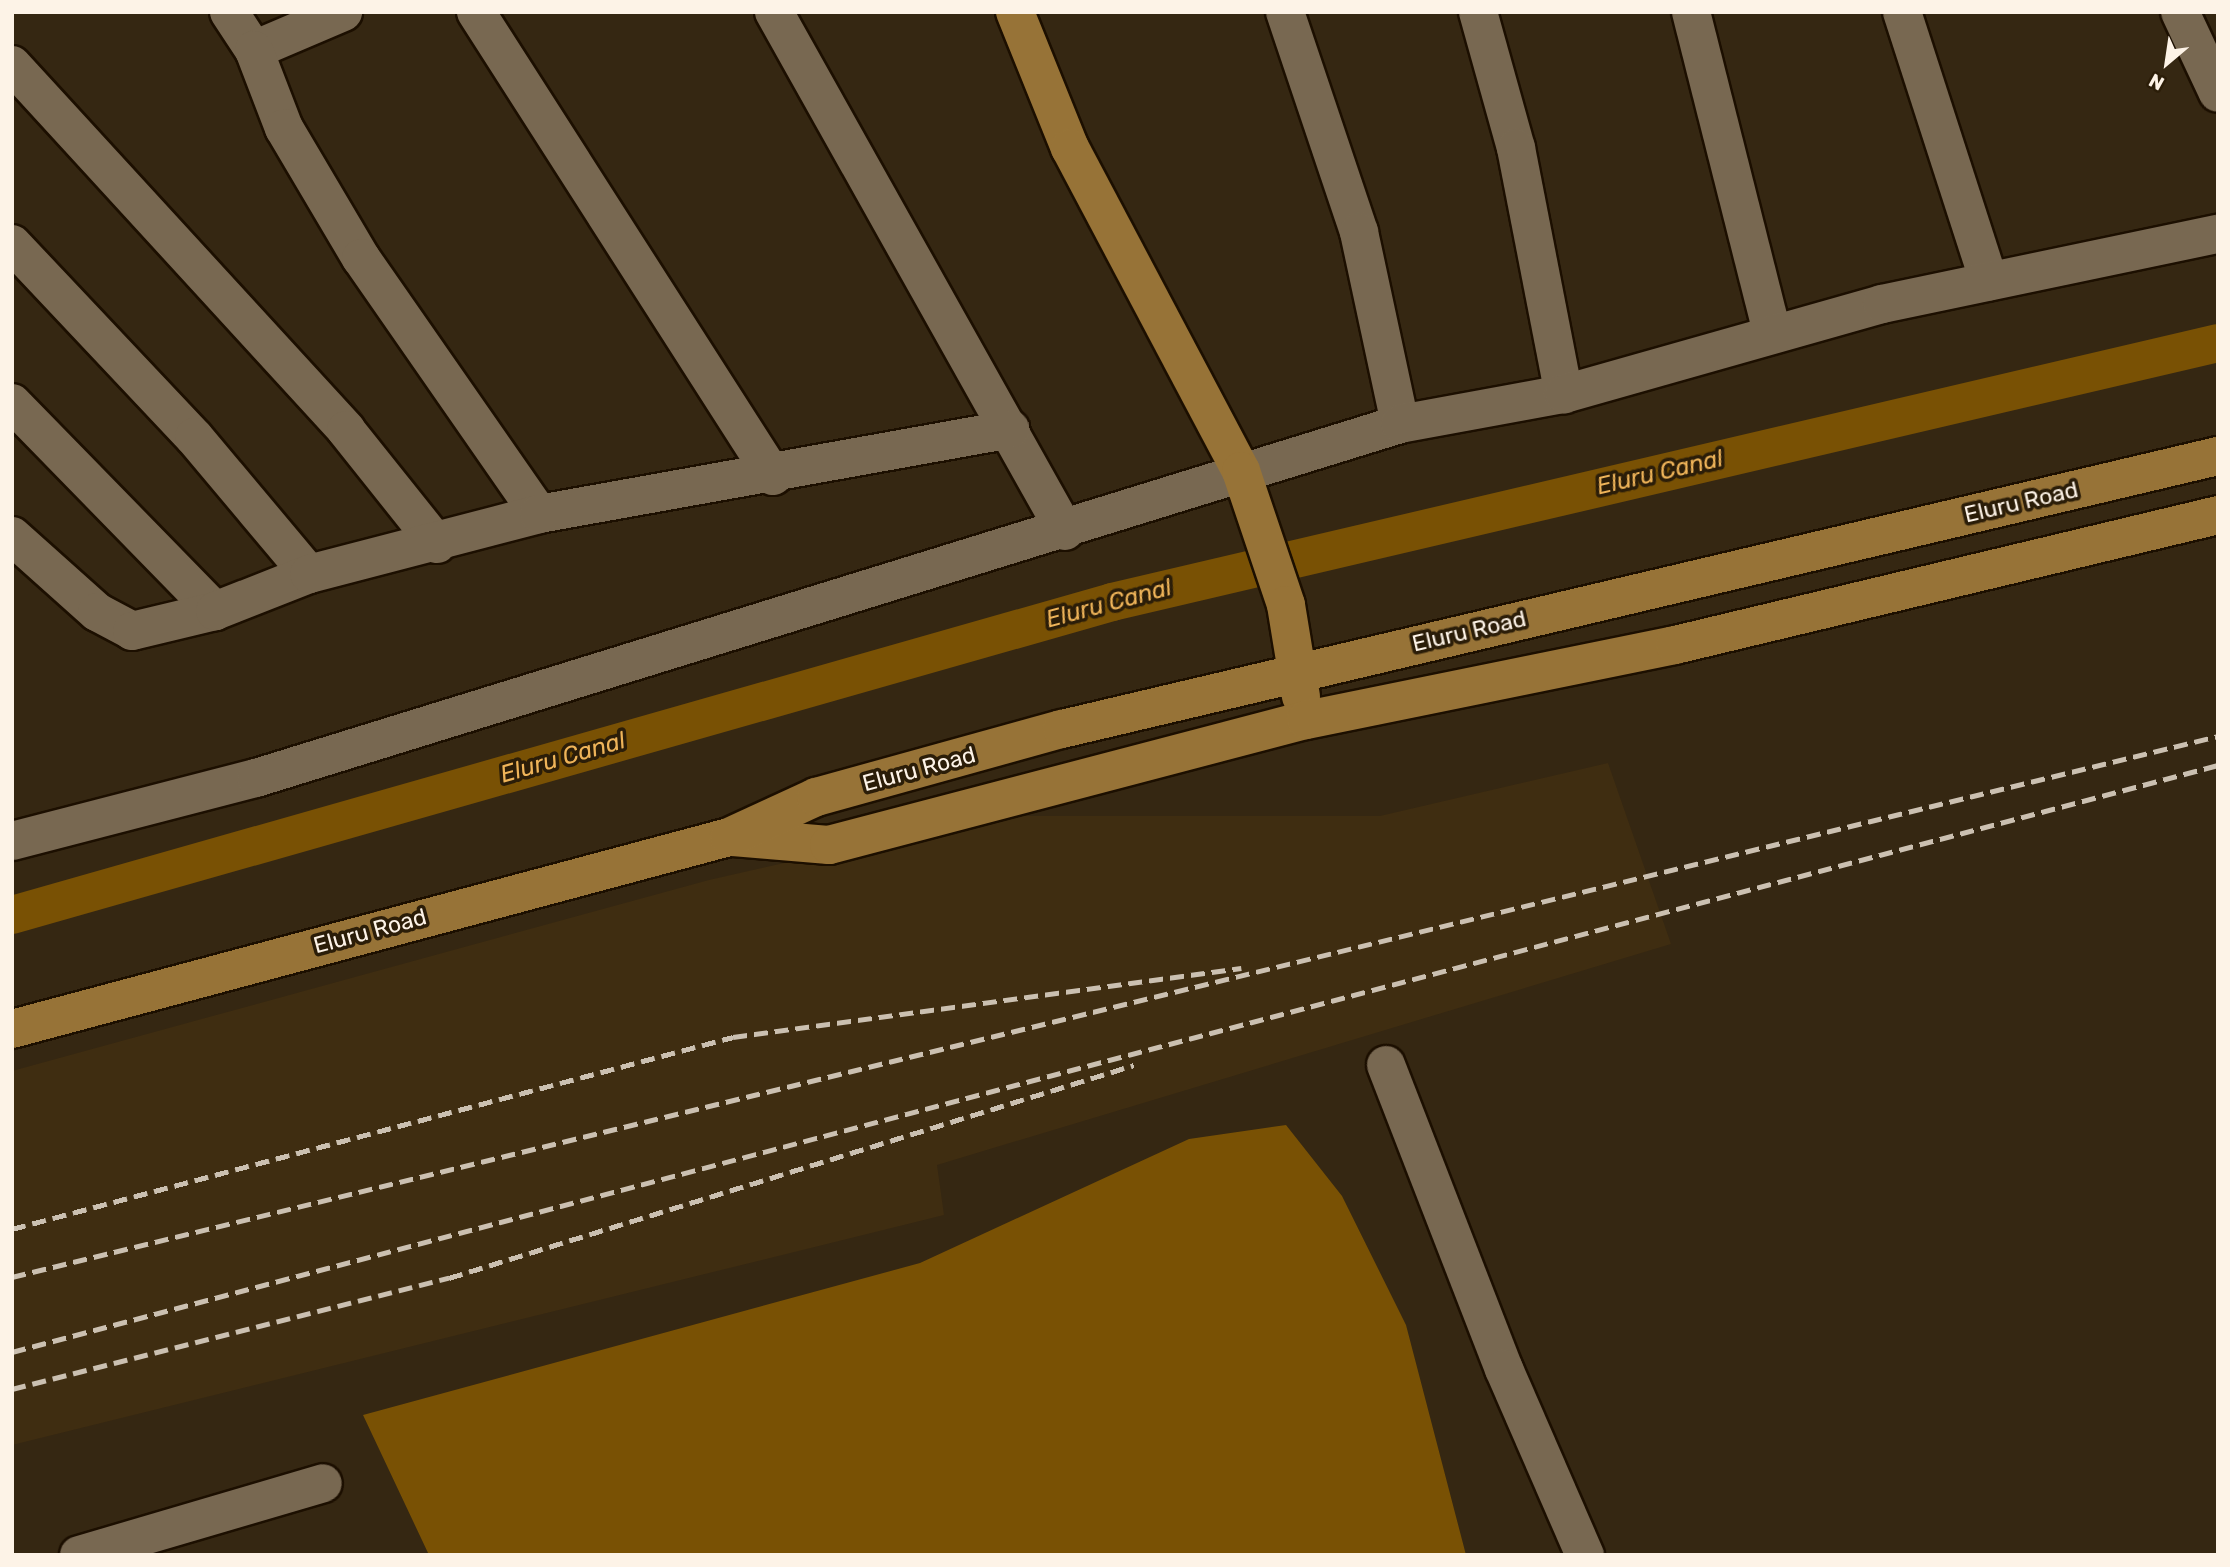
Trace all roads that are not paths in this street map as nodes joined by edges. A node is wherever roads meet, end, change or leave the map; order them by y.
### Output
1 (229, 12) edge
2 (343, 12) edge
3 (476, 12) edge
4 (774, 12) edge
5 (1015, 12) edge
6 (1284, 12) edge
7 (1478, 12) edge
8 (1691, 12) edge
9 (1902, 12) edge
10 (2180, 12) edge
11 (254, 50) junction
12 (12, 65) edge
13 (2218, 93) edge
14 (2218, 233) edge
15 (12, 244) edge
16 (1989, 281) junction
17 (1772, 332) junction
18 (1564, 394) junction
19 (12, 403) edge
20 (1400, 424) junction
21 (1016, 437) junction
22 (2218, 456) edge
23 (1241, 471) junction
24 (773, 476) junction
25 (539, 514) junction
26 (2218, 515) edge
27 (1065, 531) junction
28 (12, 536) edge
29 (437, 544) junction
30 (309, 574) junction
31 (215, 611) junction
32 (1294, 672) junction
33 (1306, 720) junction
34 (1062, 729) junction
35 (1078, 777) junction
36 (729, 837) junction
37 (12, 841) edge
38 (12, 1029) edge
39 (1386, 1065) dead end
40 (323, 1483) dead end
41 (79, 1555) edge
42 (1585, 1555) edge

1 - 11 street
2 - 11 street
3 - 24 street
4 - 21 street
5 - 23 main road
6 - 20 street
7 - 18 street
8 - 17 street
9 - 16 street
10 - 13 street
11 - 25 street
12 - 29 street
14 - 16 street
15 - 30 street
16 - 17 street
17 - 18 street
18 - 20 street
19 - 31 street
20 - 23 street
21 - 24 street
21 - 27 street
22 - 32 main road, Eluru Road
23 - 27 street
23 - 32 main road
24 - 25 street
25 - 29 street
26 - 33 main road, Eluru Road
27 - 37 street
28 - 31 street
29 - 30 street
30 - 31 street
32 - 33 main road
32 - 34 main road, Eluru Road
33 - 35 main road, Eluru Road
34 - 35 main road
34 - 36 main road, Eluru Road
35 - 36 main road, Eluru Road
36 - 38 main road, Eluru Road
39 - 42 street
40 - 41 street

